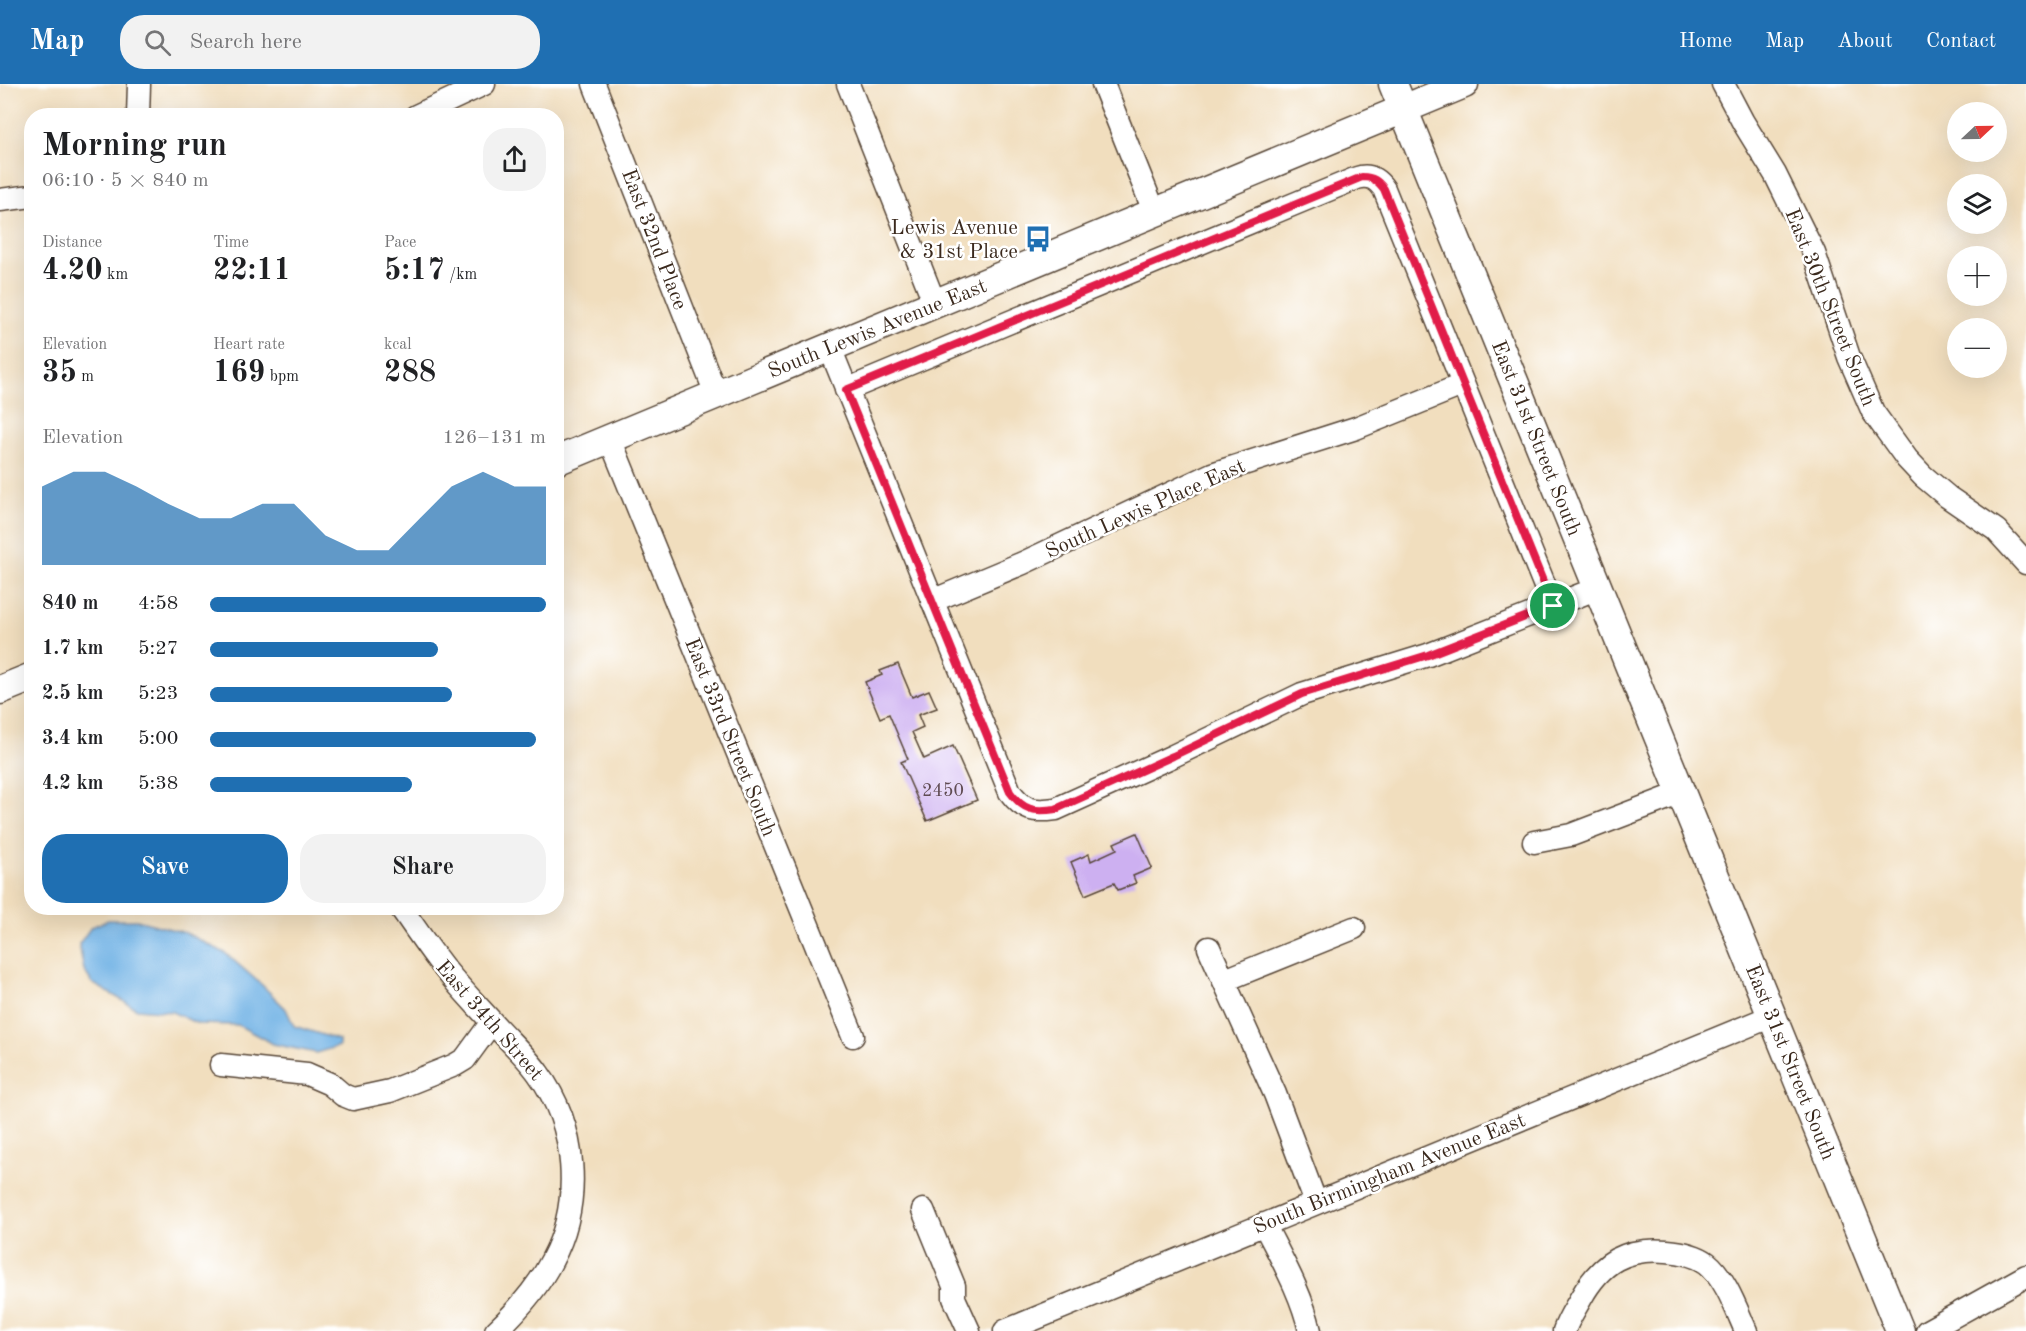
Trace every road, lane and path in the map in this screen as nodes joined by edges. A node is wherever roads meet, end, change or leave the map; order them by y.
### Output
1 (139, 84) edge
2 (484, 84) edge
3 (594, 84) edge
4 (848, 84) edge
5 (1103, 84) edge
6 (1464, 84) edge
7 (1723, 84) edge
8 (1398, 97) edge
9 (138, 108) edge
10 (433, 108) edge
11 (24, 197) edge
12 (0, 200) edge
13 (1154, 211) junction
14 (935, 304) junction
15 (830, 348) junction
16 (1462, 385) junction
17 (846, 390) junction
18 (716, 394) junction
19 (610, 438) junction
20 (564, 458) edge
21 (1996, 530) junction
22 (2026, 538) edge
23 (2026, 563) edge
24 (1598, 588) junction
25 (932, 601) junction
26 (1553, 606) junction
27 (24, 680) edge
28 (0, 690) edge
29 (1681, 793) junction
30 (1534, 842) dead end
31 (406, 915) edge
32 (1354, 928) dead end
33 (1209, 948) dead end
34 (1225, 980) junction
35 (1772, 1016) junction
36 (492, 1022) junction
37 (853, 1036) dead end
38 (221, 1065) dead end
39 (1316, 1203) junction
40 (923, 1210) dead end
41 (1264, 1224) junction
42 (2026, 1276) edge
43 (954, 1286) junction
44 (496, 1331) edge
45 (969, 1331) edge
46 (974, 1331) edge
47 (1005, 1331) edge
48 (1310, 1331) edge
49 (1564, 1331) edge
50 (1746, 1331) edge
51 (1900, 1331) edge
52 (1927, 1331) edge

1 - 9 street
2 - 10 street
3 - 18 street, East 32nd Place
4 - 14 street
5 - 13 street
6 - 8 main road, South Lewis Avenue East
7 - 21 street, East 30th Street South
8 - 13 main road, South Lewis Avenue East
8 - 24 main road, East 31st Street South
11 - 12 street
13 - 14 main road, South Lewis Avenue East
14 - 15 main road, South Lewis Avenue East
15 - 17 street
15 - 18 main road, South Lewis Avenue East
16 - 17 street
16 - 25 street, South Lewis Place East
16 - 26 street
17 - 25 street
18 - 19 main road, South Lewis Avenue East
19 - 20 main road, South Lewis Avenue East
19 - 37 street, East 33rd Street South
21 - 22 street, East 30th Street South
21 - 23 street, East 30th Street South
24 - 26 street
24 - 29 main road, East 31st Street South
25 - 26 street
27 - 28 main road
29 - 30 street
29 - 35 main road, East 31st Street South
31 - 36 street, East 34th Street
32 - 34 street
33 - 34 street
34 - 39 street
35 - 39 street, South Birmingham Avenue East
35 - 51 main road, East 31st Street South
36 - 38 street
36 - 44 street, East 34th Street
39 - 41 street, South Birmingham Avenue East
40 - 43 street
41 - 47 street, South Birmingham Avenue East
41 - 48 street
42 - 52 street
43 - 45 street
43 - 46 street
49 - 50 street

